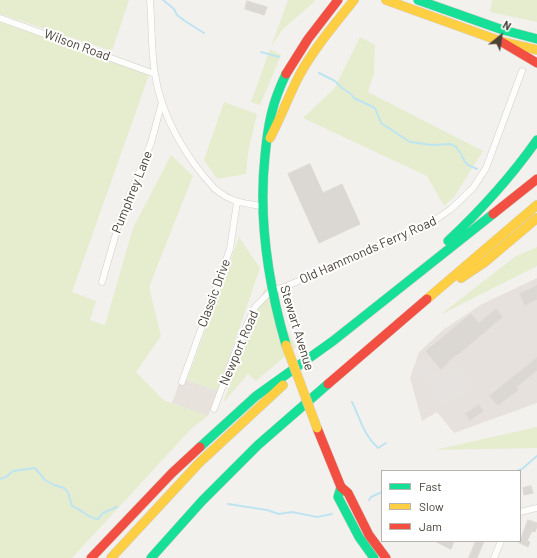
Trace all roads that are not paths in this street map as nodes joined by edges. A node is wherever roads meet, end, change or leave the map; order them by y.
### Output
1 (150, 0) edge
2 (338, 0) edge
3 (354, 0) edge
4 (386, 0) edge
5 (418, 0) edge
6 (429, 0) edge
7 (440, 8) junction
8 (0, 18) edge
9 (537, 39) edge
10 (500, 41) junction
11 (537, 50) edge
12 (537, 63) edge
13 (522, 71) dead end
14 (155, 74) junction
15 (162, 102) junction
16 (537, 140) edge
17 (266, 146) junction
18 (537, 179) edge
19 (237, 202) junction
20 (537, 205) edge
21 (261, 206) junction
22 (537, 218) edge
23 (102, 282) dead end
24 (270, 291) junction
25 (392, 294) junction
26 (408, 315) junction
27 (333, 341) junction
28 (182, 382) dead end
29 (214, 409) dead end
30 (341, 487) junction
31 (537, 508) edge
32 (521, 512) edge
33 (501, 542) edge
34 (90, 558) edge
35 (112, 558) edge
36 (150, 558) edge
37 (374, 558) edge
38 (386, 558) edge
39 (494, 558) edge

1 - 14 street
2 - 17 main road, Stewart Avenue
3 - 17 main road, Stewart Avenue
4 - 10 main road
5 - 7 main road
6 - 7 main road
7 - 9 main road
8 - 14 street, Wilson Road
10 - 11 main road
10 - 12 main road
13 - 24 street, Old Hammonds Ferry Road
14 - 15 street
15 - 19 street
15 - 23 street, Pumphrey Lane
16 - 25 main road
17 - 21 main road, Stewart Avenue
18 - 25 main road
19 - 21 street
19 - 28 street, Classic Drive
20 - 26 main road
21 - 24 main road, Stewart Avenue
22 - 26 main road
24 - 29 street, Newport Road
24 - 30 main road, Stewart Avenue, bridge
25 - 27 main road
26 - 36 main road
27 - 34 main road
27 - 35 main road
30 - 37 main road, Stewart Avenue
30 - 38 main road, Stewart Avenue
31 - 32 street
33 - 39 street

